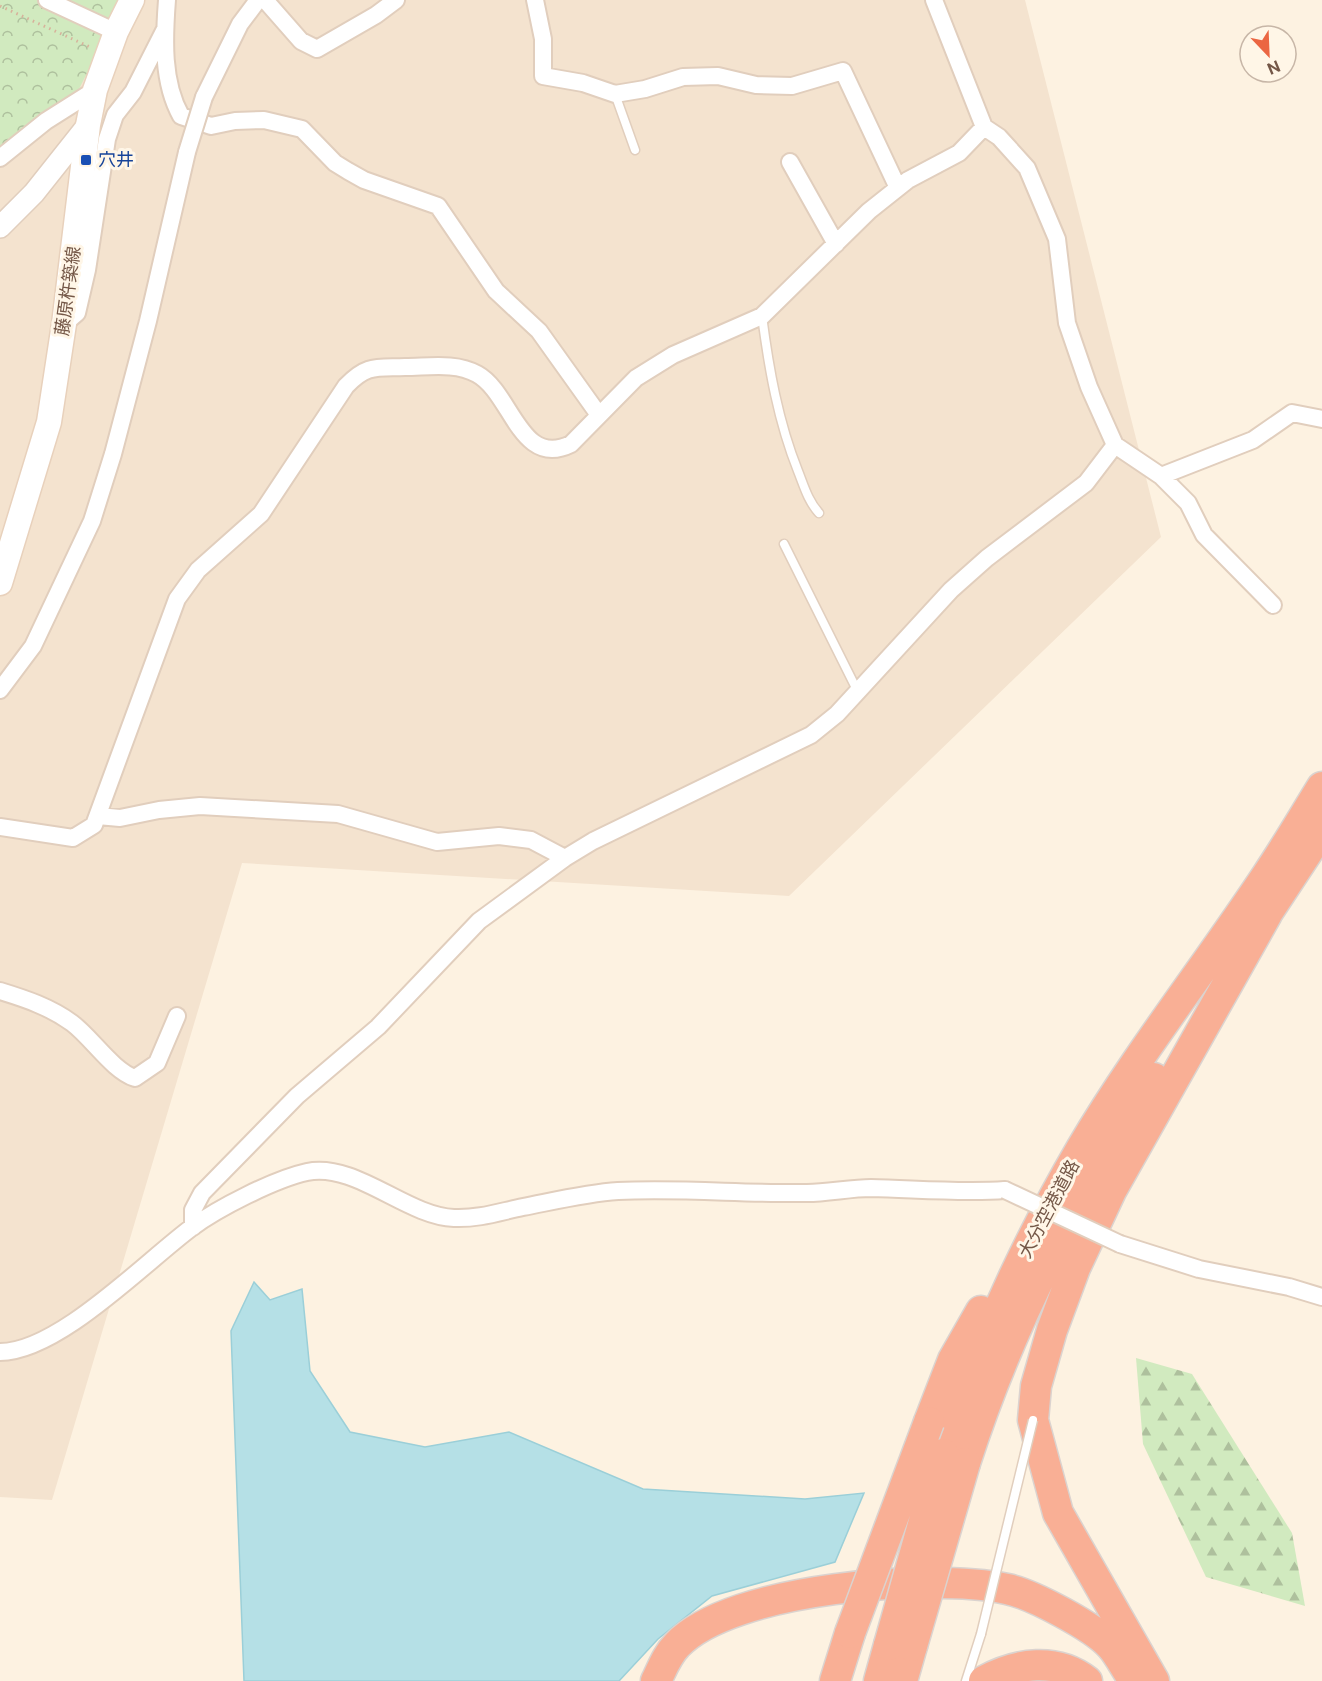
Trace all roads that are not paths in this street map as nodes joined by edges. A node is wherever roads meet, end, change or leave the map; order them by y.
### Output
1 (47, 0) edge
2 (132, 0) edge
3 (166, 0) edge
4 (258, 0) edge
5 (265, 0) edge
6 (396, 0) edge
7 (536, 0) edge
8 (934, 0) edge
9 (165, 30) junction
10 (116, 32) junction
11 (95, 90) junction
12 (615, 94) junction
13 (88, 125) junction
14 (984, 127) junction
15 (635, 150) dead end
16 (0, 158) edge
17 (790, 162) dead end
18 (898, 188) junction
19 (0, 227) edge
20 (836, 244) junction
21 (762, 316) junction
22 (64, 324) junction
23 (599, 415) junction
24 (1322, 419) edge
25 (1116, 445) junction
26 (1161, 476) junction
27 (819, 513) dead end
28 (784, 544) dead end
29 (0, 583) edge
30 (1272, 605) dead end
31 (0, 690) edge
32 (857, 690) junction
33 (1322, 787) edge
34 (98, 816) junction
35 (0, 827) edge
36 (1322, 830) edge
37 (565, 858) junction
38 (1267, 914) junction
39 (0, 991) edge
40 (177, 1016) dead end
41 (1160, 1025) junction
42 (193, 1227) junction
43 (1322, 1297) edge
44 (0, 1352) edge
45 (1033, 1420) junction
46 (954, 1459) junction
47 (900, 1646) junction
48 (656, 1681) edge
49 (672, 1681) edge
50 (835, 1681) edge
51 (879, 1681) edge
52 (902, 1681) edge
53 (966, 1681) edge
54 (984, 1681) edge
55 (1087, 1681) edge
56 (1119, 1681) edge
57 (1134, 1681) edge
58 (1154, 1681) edge

1 - 10 street
2 - 10 main road, 藤原杵築線
3 - 9 street
4 - 31 street, bridge
5 - 6 street
7 - 12 street
8 - 14 street
9 - 22 street
9 - 23 street
10 - 11 main road, 藤原杵築線
11 - 13 main road, 藤原杵築線
11 - 16 street
12 - 15 lane
12 - 18 street
13 - 19 street
13 - 22 main road, 藤原杵築線
14 - 18 street
14 - 25 street
17 - 20 street
18 - 20 street
20 - 21 street
21 - 23 street
21 - 27 lane
22 - 29 main road, 藤原杵築線
23 - 34 street
24 - 26 street
25 - 26 street
25 - 32 street
26 - 30 street
28 - 32 lane
32 - 37 street
33 - 41 highway, 大分空港道路
34 - 35 street
34 - 37 street
36 - 38 highway, 大分空港道路
37 - 42 street
38 - 45 highway
38 - 46 highway, 大分空港道路
39 - 40 street
41 - 46 highway, 大分空港道路
41 - 50 highway, bridge
42 - 43 street, bridge
42 - 44 street
45 - 53 lane, bridge
45 - 58 highway
46 - 47 highway, 大分空港道路, bridge
47 - 51 highway, 大分空港道路
47 - 52 highway, 大分空港道路
48 - 57 highway
49 - 56 highway
54 - 55 highway

